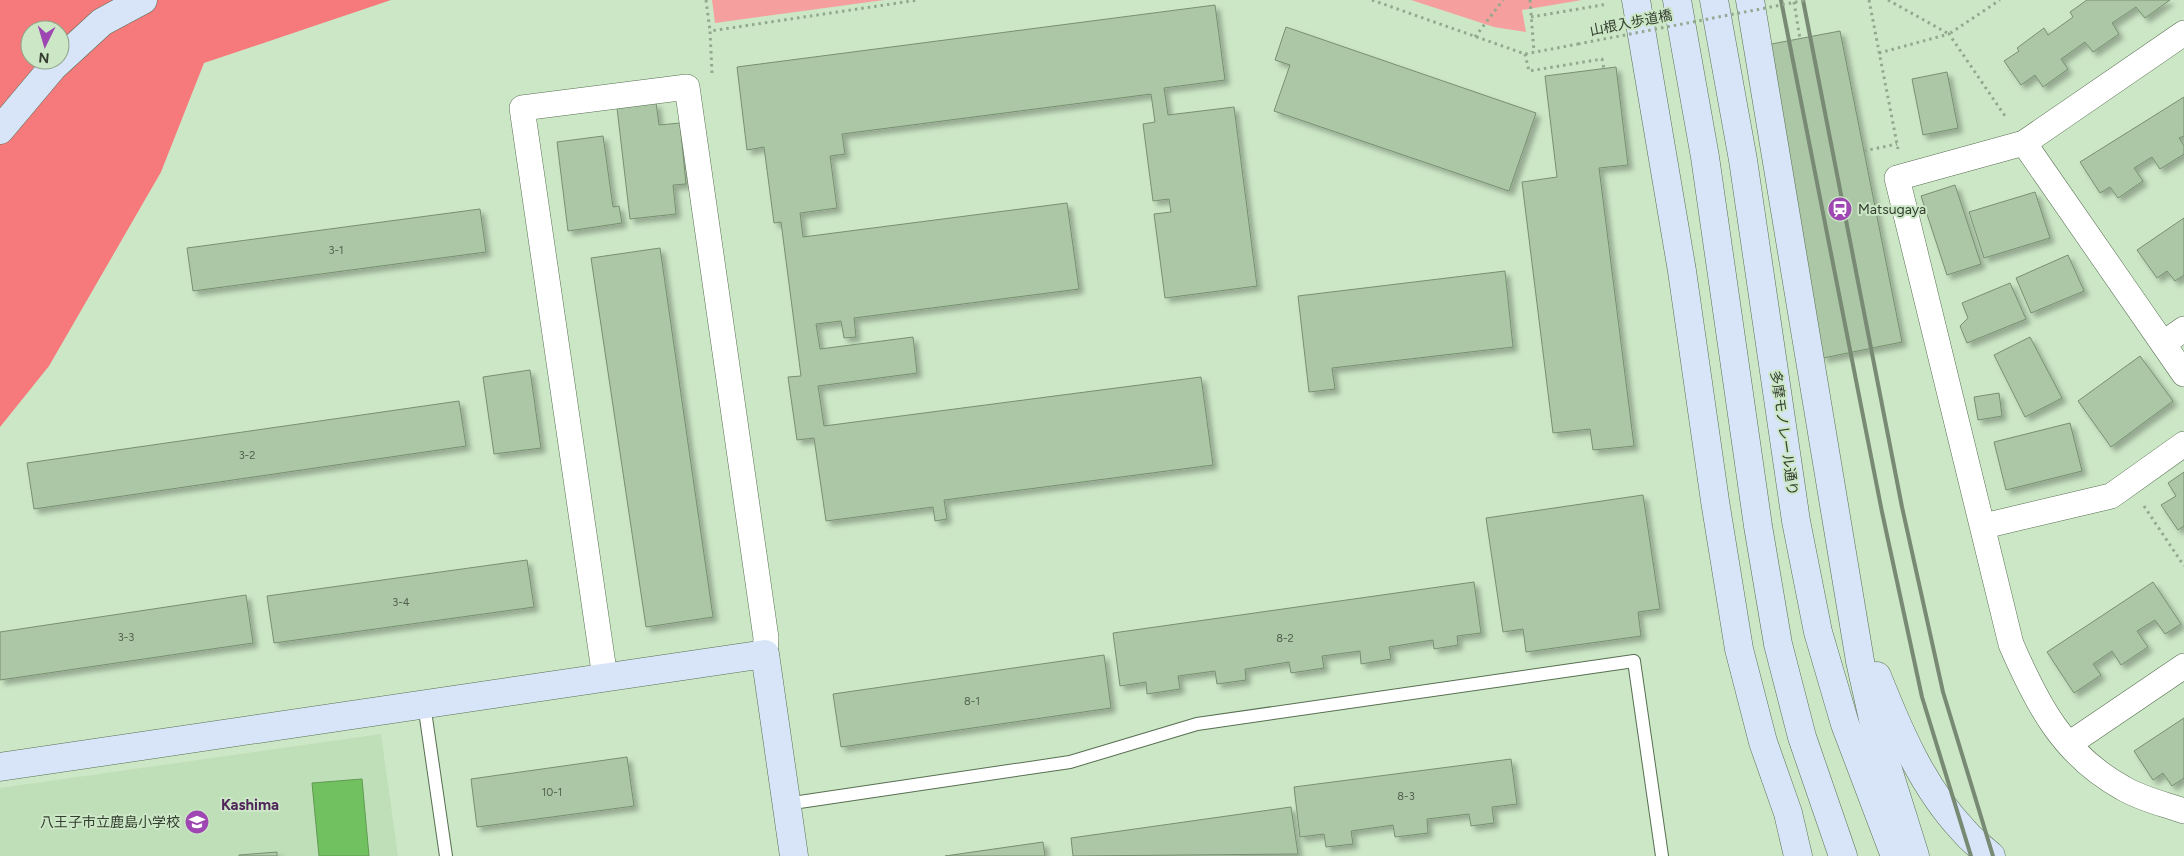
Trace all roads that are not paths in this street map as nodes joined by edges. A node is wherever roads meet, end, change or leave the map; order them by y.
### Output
1 (143, 0) edge
2 (1677, 0) edge
3 (1714, 0) edge
4 (1750, 0) edge
5 (1636, 4) edge
6 (2184, 32) edge
7 (0, 130) edge
8 (2024, 143) junction
9 (2184, 330) edge
10 (2164, 343) junction
11 (2184, 374) edge
12 (2184, 444) edge
13 (1715, 501) junction
14 (1984, 526) junction
15 (1855, 624) junction
16 (1778, 644) junction
17 (765, 654) junction
18 (2184, 666) edge
19 (605, 678) junction
20 (424, 704) junction
21 (2069, 744) junction
22 (0, 767) edge
23 (786, 804) junction
24 (2184, 811) edge
25 (446, 856) edge
26 (794, 856) edge
27 (1662, 856) edge
28 (1798, 856) edge
29 (1843, 856) edge
30 (1895, 856) edge
31 (1915, 856) edge
32 (1991, 856) edge

1 - 7 main road
2 - 16 main road
3 - 30 main road, 多摩モノレール通り
4 - 15 main road
5 - 13 main road
6 - 8 street
8 - 10 street
8 - 14 street
9 - 10 street
10 - 11 street
12 - 14 street
13 - 16 main road
13 - 28 main road
14 - 21 street
15 - 31 main road
15 - 32 main road
16 - 29 main road
17 - 19 main road
17 - 19 street
17 - 23 main road
18 - 21 street
19 - 20 main road
20 - 22 main road
20 - 25 lane
21 - 24 street
23 - 26 main road
23 - 27 lane

